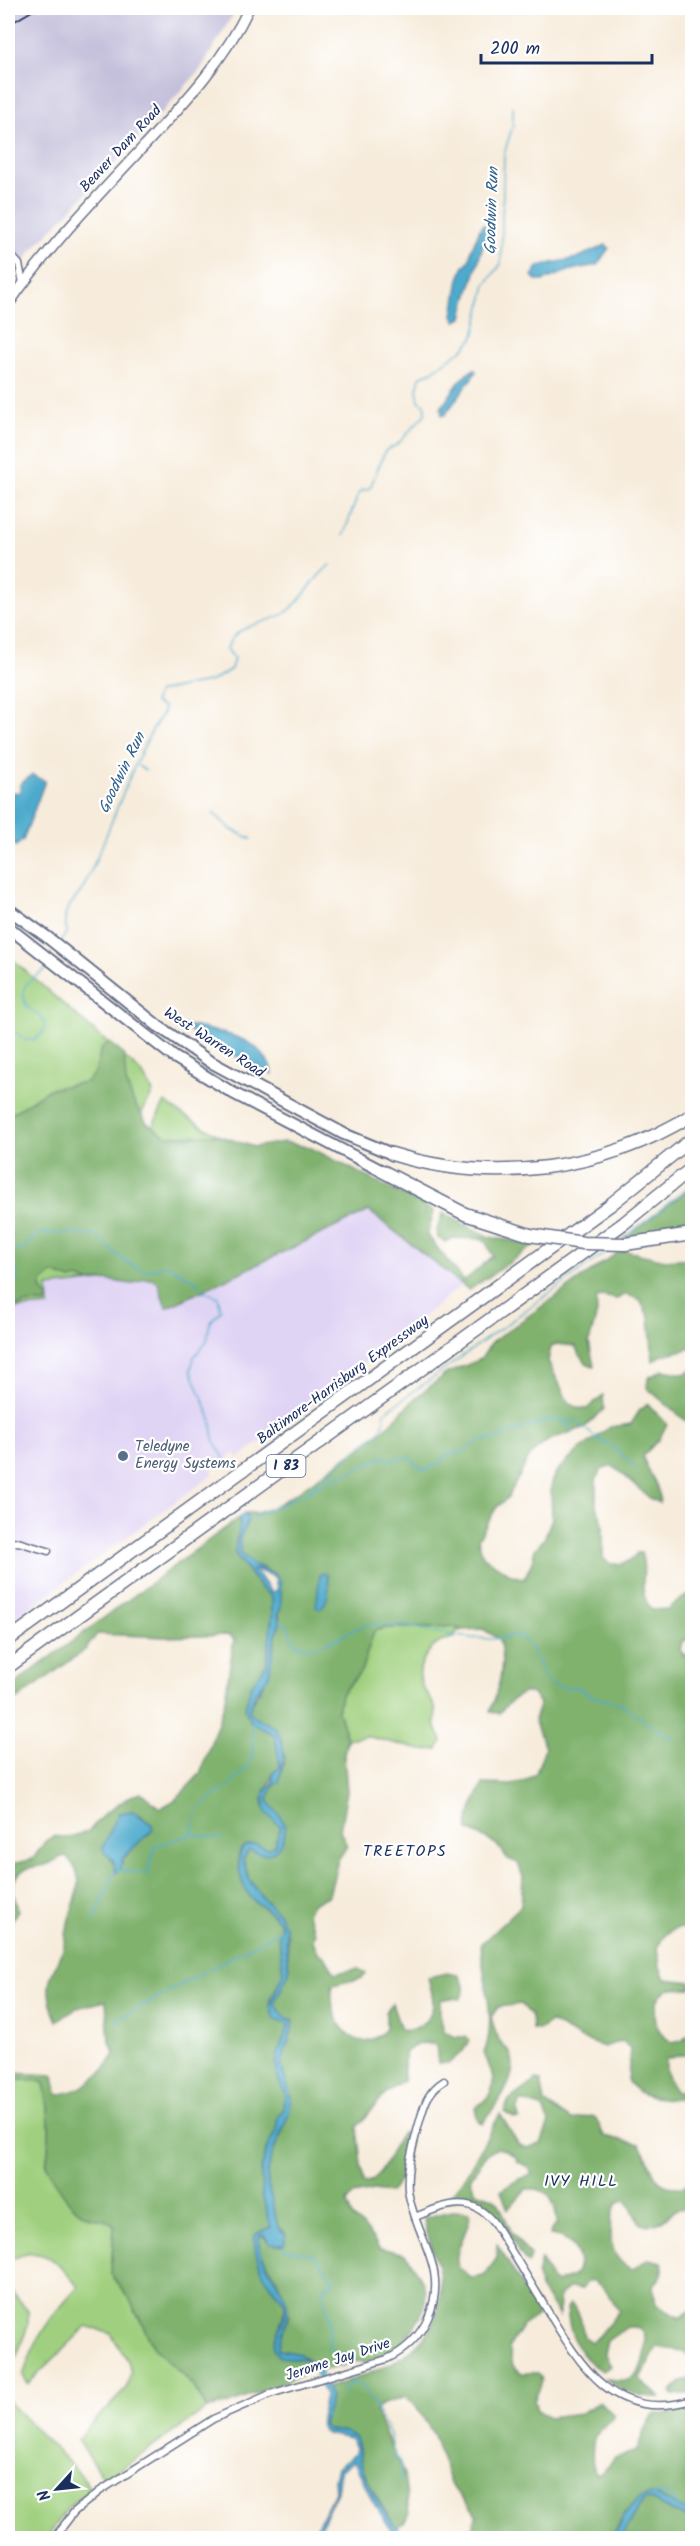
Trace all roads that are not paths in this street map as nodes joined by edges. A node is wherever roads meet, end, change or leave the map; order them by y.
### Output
1 (249, 8) edge
2 (8, 252) edge
3 (23, 283) junction
4 (8, 305) edge
5 (8, 909) edge
6 (8, 915) edge
7 (8, 927) edge
8 (37, 929) junction
9 (693, 1115) edge
10 (693, 1139) edge
11 (392, 1154) joint
12 (693, 1168) edge
13 (382, 1171) joint
14 (693, 1234) edge
15 (8, 1543) edge
16 (48, 1551) dead end
17 (8, 1640) edge
18 (8, 1667) edge
19 (444, 2081) dead end
20 (416, 2217) junction
21 (693, 2400) edge
22 (54, 2538) edge

1 - 3 main road, Beaver Dam Road
2 - 3 street
3 - 4 main road, Beaver Dam Road
5 - 8 main road, West Warren Road
6 - 8 main road
7 - 13 main road, West Warren Road
8 - 11 main road, West Warren Road
9 - 11 highway
10 - 17 highway, Baltimore-Harrisburg Expressway / I 83
12 - 18 highway, I 83
13 - 14 highway, bridge
15 - 16 street
19 - 20 street, Jerome Jay Drive
20 - 21 street
20 - 22 street, Jerome Jay Drive

